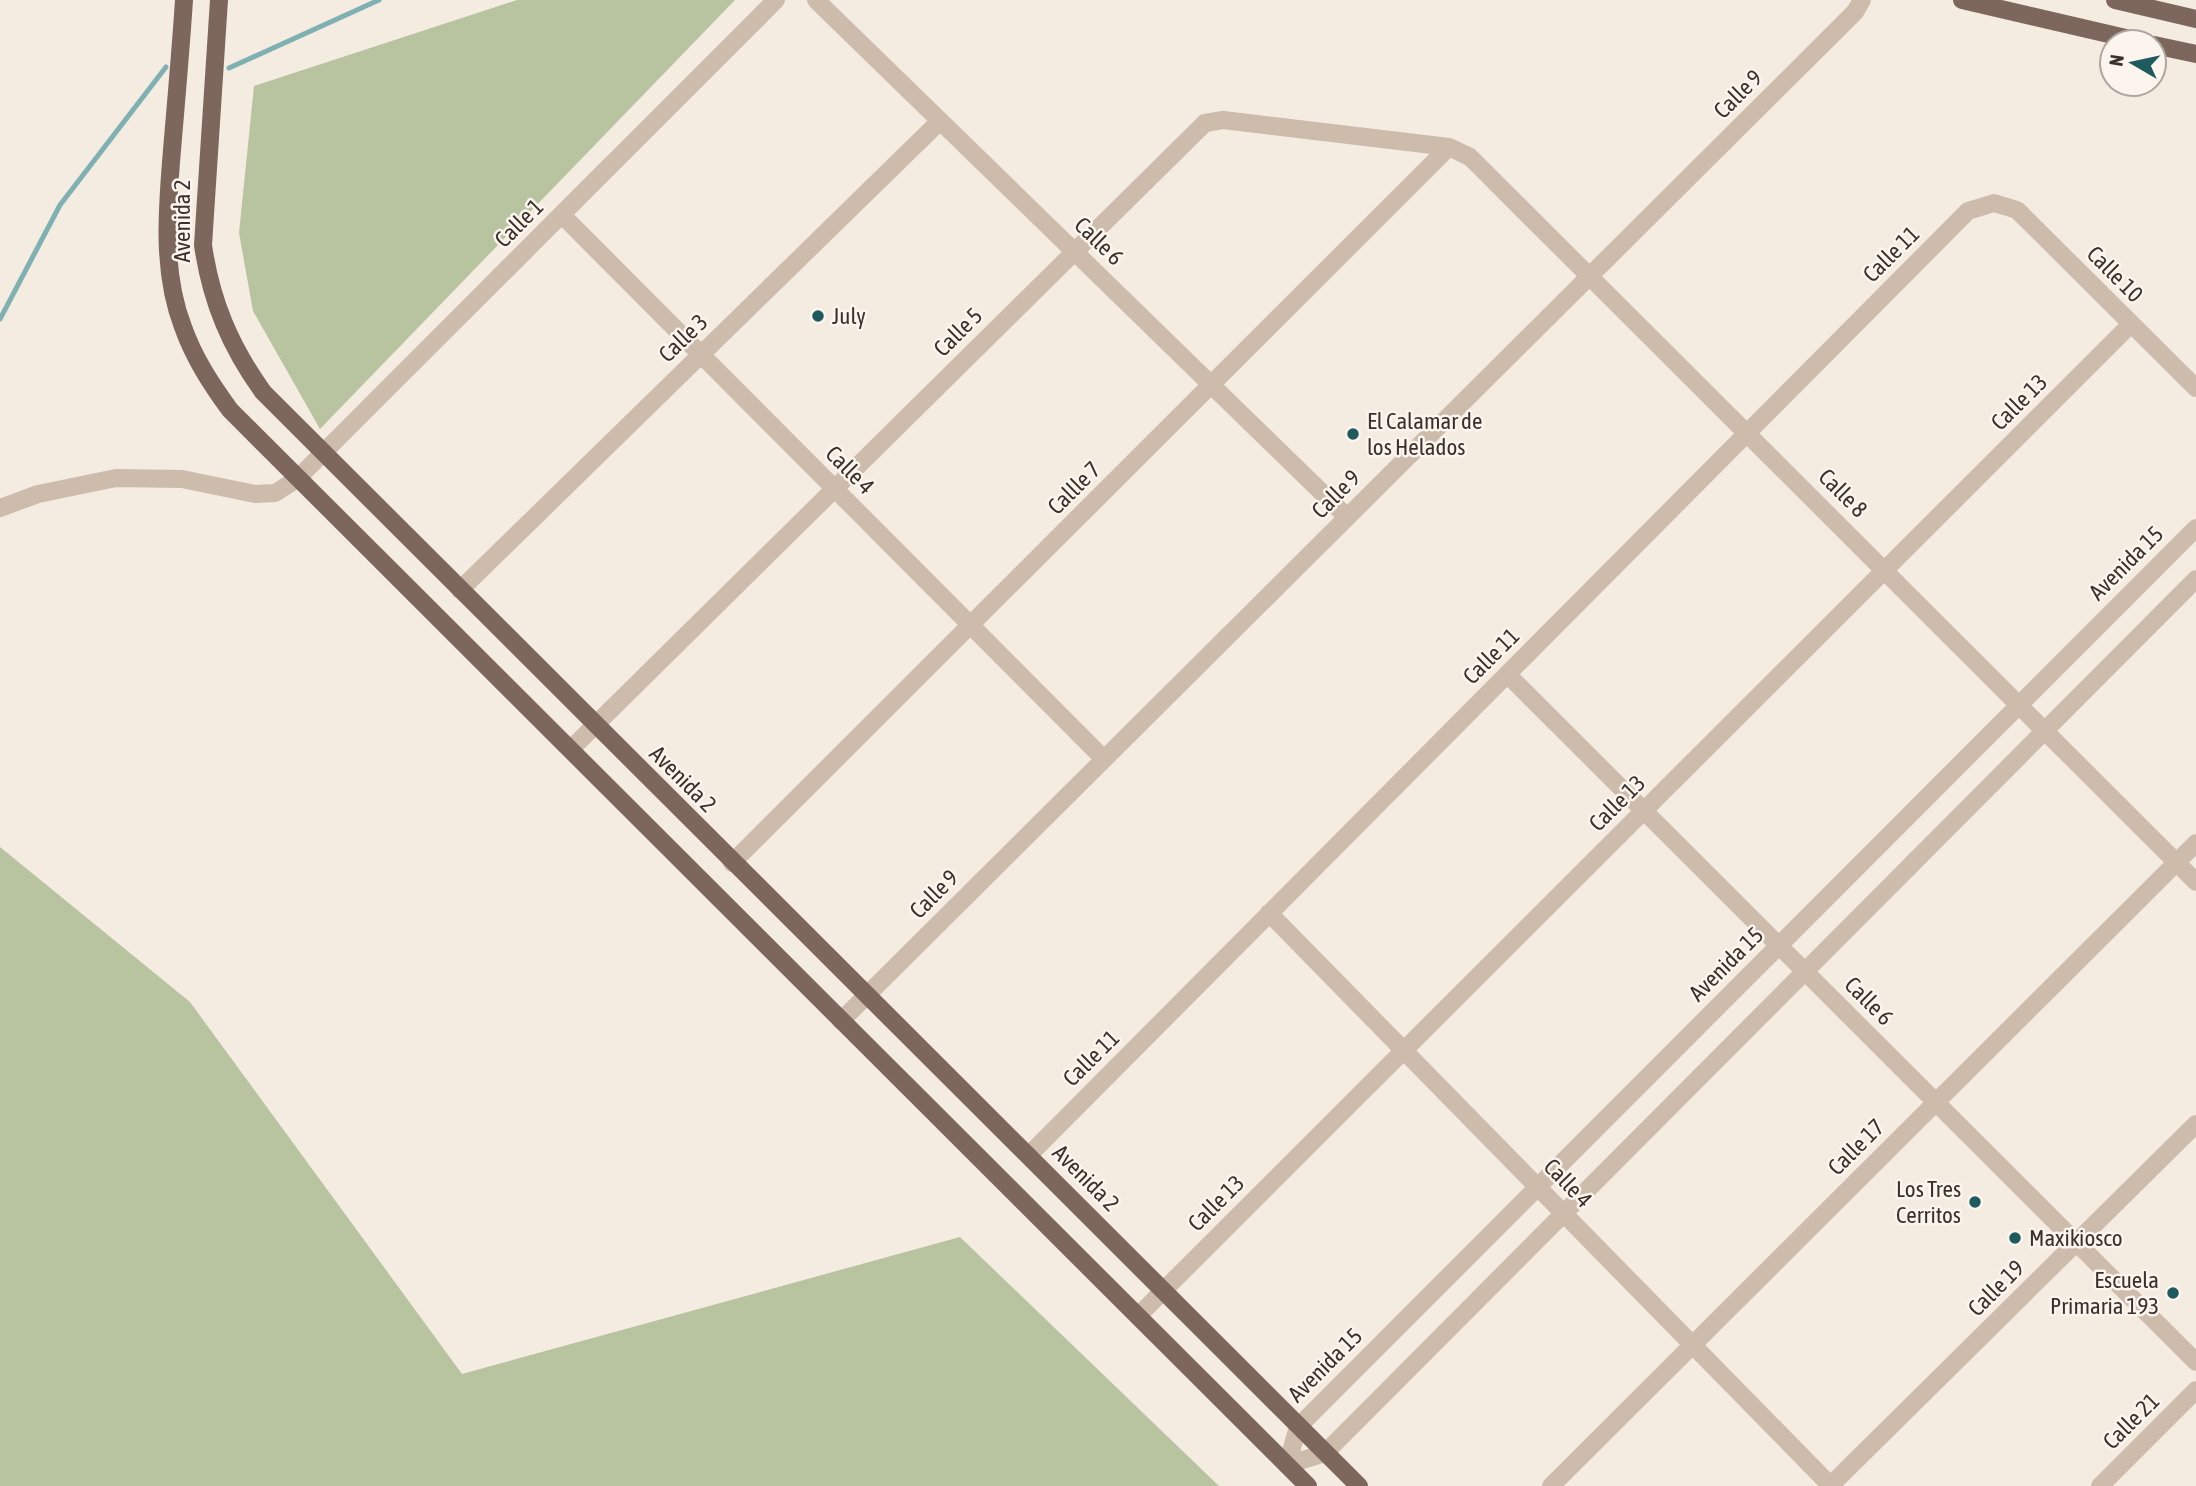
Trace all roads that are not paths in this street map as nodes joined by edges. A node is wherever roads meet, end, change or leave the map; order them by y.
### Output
1 (184, 0) edge
2 (219, 0) edge
3 (776, 0) edge
4 (816, 0) edge
5 (1862, 0) edge
6 (1962, 0) edge
7 (2115, 0) edge
8 (2196, 19) edge
9 (2098, 32) edge
10 (2168, 47) edge
11 (2196, 54) edge
12 (940, 121) junction
13 (1450, 147) junction
14 (1994, 203) joint
15 (562, 215) junction
16 (1074, 251) junction
17 (1591, 275) junction
18 (2131, 324) junction
19 (701, 354) junction
20 (1211, 385) junction
21 (2196, 388) edge
22 (1748, 432) junction
23 (324, 453) junction
24 (297, 480) junction
25 (834, 488) junction
26 (0, 508) edge
27 (1347, 517) junction
28 (2196, 528) edge
29 (1885, 570) junction
30 (2196, 579) edge
31 (460, 590) junction
32 (971, 625) junction
33 (1507, 674) junction
34 (2020, 705) junction
35 (595, 725) junction
36 (2045, 730) junction
37 (571, 749) junction
38 (1104, 759) junction
39 (1644, 811) junction
40 (2196, 843) edge
41 (2177, 862) junction
42 (732, 863) junction
43 (2196, 882) edge
44 (1269, 914) junction
45 (1779, 945) junction
46 (1805, 971) junction
47 (867, 995) junction
48 (841, 1021) junction
49 (1404, 1051) junction
50 (1936, 1102) junction
51 (2196, 1124) edge
52 (1029, 1155) junction
53 (1538, 1187) junction
54 (1564, 1213) junction
55 (2077, 1243) junction
56 (1164, 1290) junction
57 (1138, 1316) junction
58 (1692, 1345) junction
59 (2196, 1362) edge
60 (2196, 1390) edge
61 (1298, 1427) junction
62 (1325, 1453) junction
63 (1287, 1465) junction
64 (1308, 1486) edge
65 (1359, 1486) edge
66 (1551, 1486) edge
67 (1830, 1486) edge
68 (2100, 1486) edge

1 - 24 main road, Avenida 2
2 - 23 main road, Avenida 2
3 - 15 street, Calle 1
4 - 12 street, Calle 6
5 - 17 street, Calle 9
6 - 9 main road
7 - 8 main road
10 - 11 main road
12 - 16 street, Calle 6
12 - 19 street, Calle 3
13 - 16 street, Calle 5
13 - 17 street, Calle 8
13 - 20 street, Callle 7
14 - 18 street, Calle 10
14 - 22 street, Calle 11
15 - 19 street, Calle 4
15 - 23 street, Calle 1
16 - 20 street, Calle 6
16 - 25 street, Calle 5
17 - 22 street, Calle 8
17 - 27 street, Calle 9
18 - 21 street, Calle 10
18 - 29 street, Calle 13
19 - 25 street, Calle 4
19 - 31 street, Calle 3
20 - 27 street, Calle 6
20 - 32 street, Callle 7
22 - 29 street, Calle 8
22 - 33 street, Calle 11
23 - 24 street, Calle 1
23 - 31 main road, Avenida 2
24 - 26 street
24 - 37 main road, Avenida 2
25 - 32 street, Calle 4
25 - 35 street, Calle 5
27 - 38 street, Calle 9
28 - 34 street, Avenida 15
29 - 34 street, Calle 8
29 - 39 street, Calle 13
30 - 36 street
31 - 35 main road, Avenida 2
32 - 38 street, Calle 4
32 - 42 street, Callle 7
33 - 39 street, Calle 6
33 - 44 street, Calle 11
34 - 36 street, Calle 8
34 - 45 street, Avenida 15
35 - 37 street, Calle 5
35 - 42 main road, Avenida 2
36 - 41 street, Calle 8
36 - 46 street
37 - 48 main road, Avenida 2
38 - 47 street, Calle 9
39 - 45 street, Calle 6
39 - 49 street, Calle 13
40 - 41 street, Calle 17
41 - 43 street, Calle 8
41 - 50 street, Calle 17
42 - 47 main road, Avenida 2
44 - 49 street, Calle 4
44 - 52 street, Calle 11
45 - 46 street, Calle 6
45 - 53 street, Avenida 15
46 - 50 street, Calle 6
46 - 54 street
47 - 48 street, Calle 9
47 - 52 main road, Avenida 2
48 - 57 main road, Avenida 2
49 - 53 street, Calle 4
49 - 56 street, Calle 13
50 - 55 street, Calle 6
50 - 58 street, Calle 17
51 - 55 street, Calle 19
52 - 56 main road, Avenida 2
53 - 54 street, Calle 4
53 - 61 street, Avenida 15
54 - 58 street, Calle 4
54 - 62 street
55 - 59 street, Calle 6
55 - 67 street, Calle 19
56 - 57 street, Calle 13
56 - 61 main road, Avenida 2
57 - 63 main road, Avenida 2
58 - 66 street, Calle 17
58 - 67 street, Calle 4
60 - 68 street, Calle 21
61 - 62 main road, Avenida 2
61 - 63 street, Avenida 15
62 - 63 street
62 - 65 main road, Avenida 2
63 - 64 main road, Avenida 2

